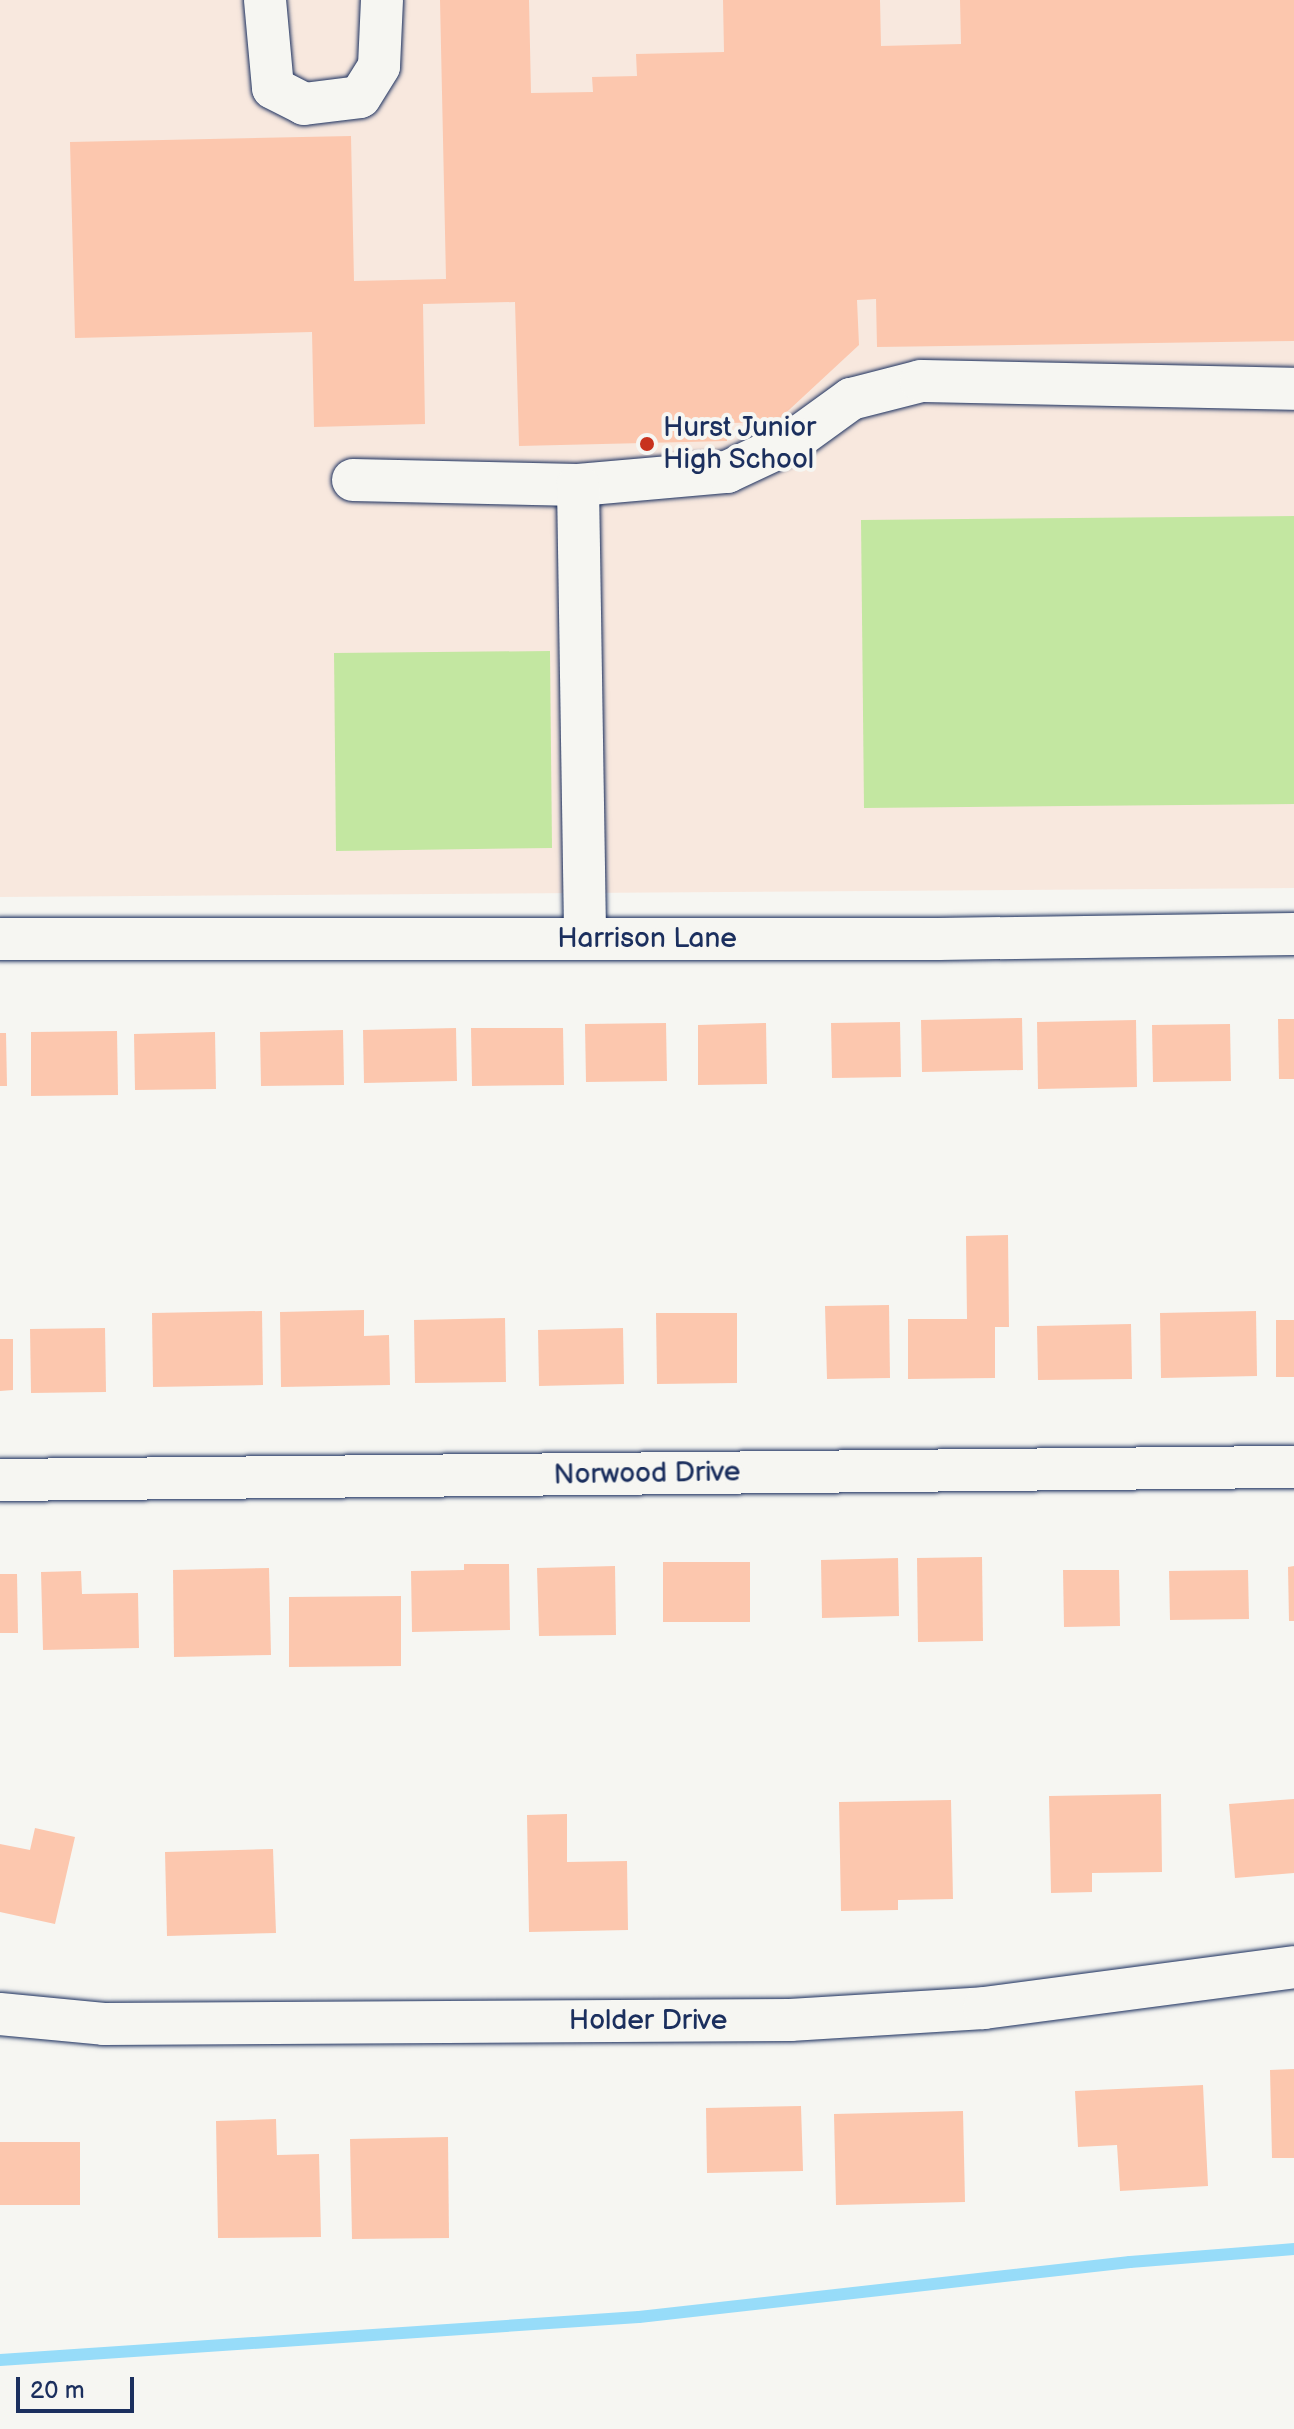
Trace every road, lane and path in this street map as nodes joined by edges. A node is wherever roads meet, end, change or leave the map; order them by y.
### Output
1 (265, 0) edge
2 (382, 0) edge
3 (1294, 389) edge
4 (353, 480) dead end
5 (578, 485) junction
6 (1294, 934) edge
7 (0, 939) edge
8 (585, 939) junction
9 (1294, 1467) edge
10 (0, 1480) edge
11 (1294, 1967) edge
12 (0, 2014) edge

1 - 2 street
3 - 5 street
4 - 5 street
5 - 8 street
6 - 8 street, Harrison Lane
7 - 8 street, Harrison Lane
9 - 10 street, Norwood Drive
11 - 12 street, Holder Drive

